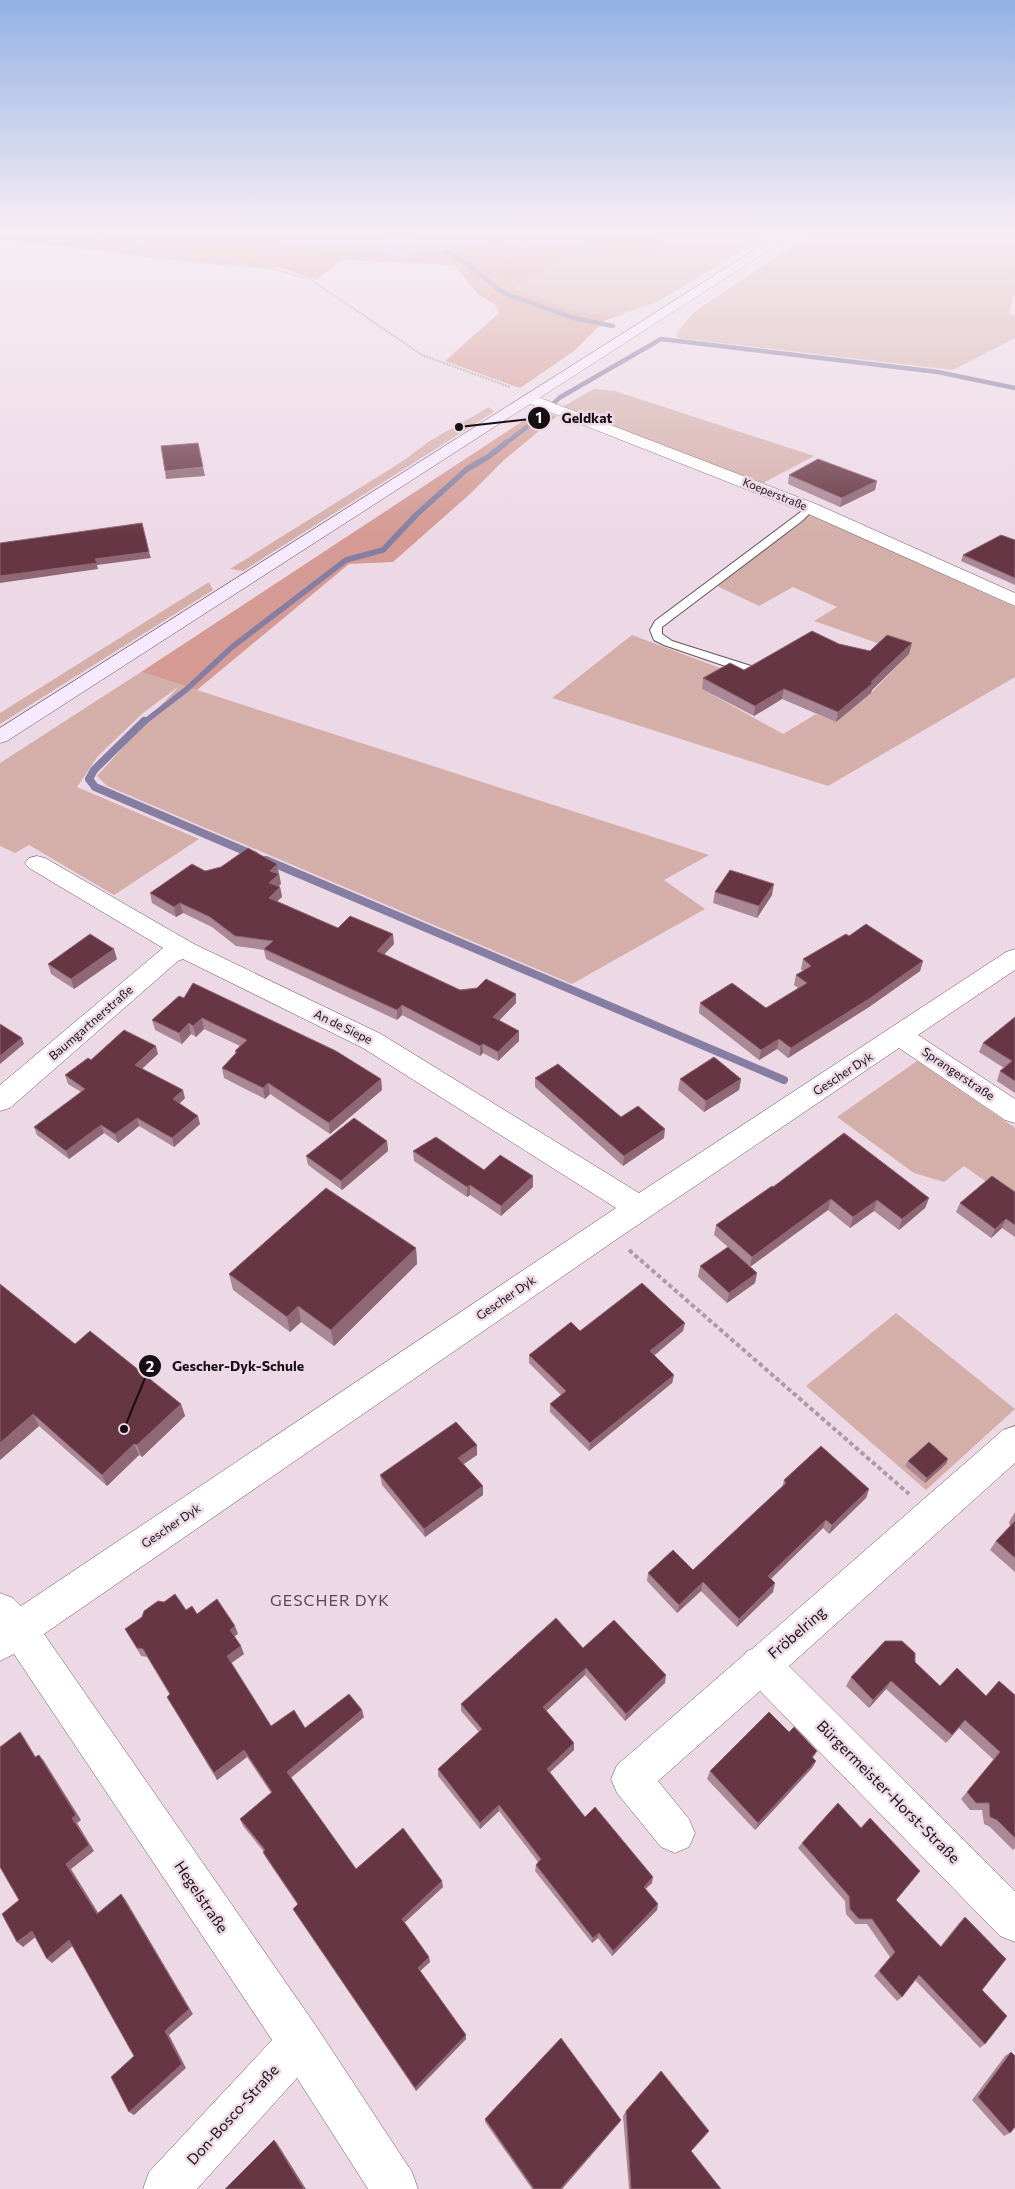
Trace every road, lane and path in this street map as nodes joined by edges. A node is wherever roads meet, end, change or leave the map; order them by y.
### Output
1 (388, 332) edge
2 (632, 332) edge
3 (532, 397) junction
4 (810, 508) junction
5 (1015, 600) edge
6 (747, 669) edge
7 (0, 737) edge
8 (37, 862) dead end
9 (185, 950) junction
10 (1015, 958) edge
11 (900, 1036) junction
12 (0, 1101) edge
13 (1015, 1113) edge
14 (640, 1208) junction
15 (606, 1230) junction
16 (1012, 1448) edge
17 (934, 1515) junction
18 (6, 1627) edge
19 (760, 1664) junction
20 (675, 1833) dead end
21 (1015, 1921) edge
22 (300, 2042) junction
23 (166, 2189) edge
24 (395, 2189) edge

1 - 3 path
2 - 3 main road
3 - 4 street, Koeperstraße
3 - 7 main road
4 - 5 street, Koeperstraße
4 - 6 lane
8 - 9 street, An de Siepe
9 - 12 street, Baumgartnerstraße
9 - 14 street, An de Siepe
10 - 11 street, Gescher Dyk
11 - 13 street, Sprangerstraße
11 - 14 street, Gescher Dyk
14 - 15 street, Gescher Dyk
15 - 17 path
15 - 18 street, Gescher Dyk
16 - 17 street, Fröbelring
17 - 19 street, Fröbelring
18 - 22 street, Hegelstraße
19 - 20 street, Fröbelring
19 - 21 street, Bürgermeister-Horst-Straße
22 - 23 street, Don-Bosco-Straße
22 - 24 street, Hegelstraße

